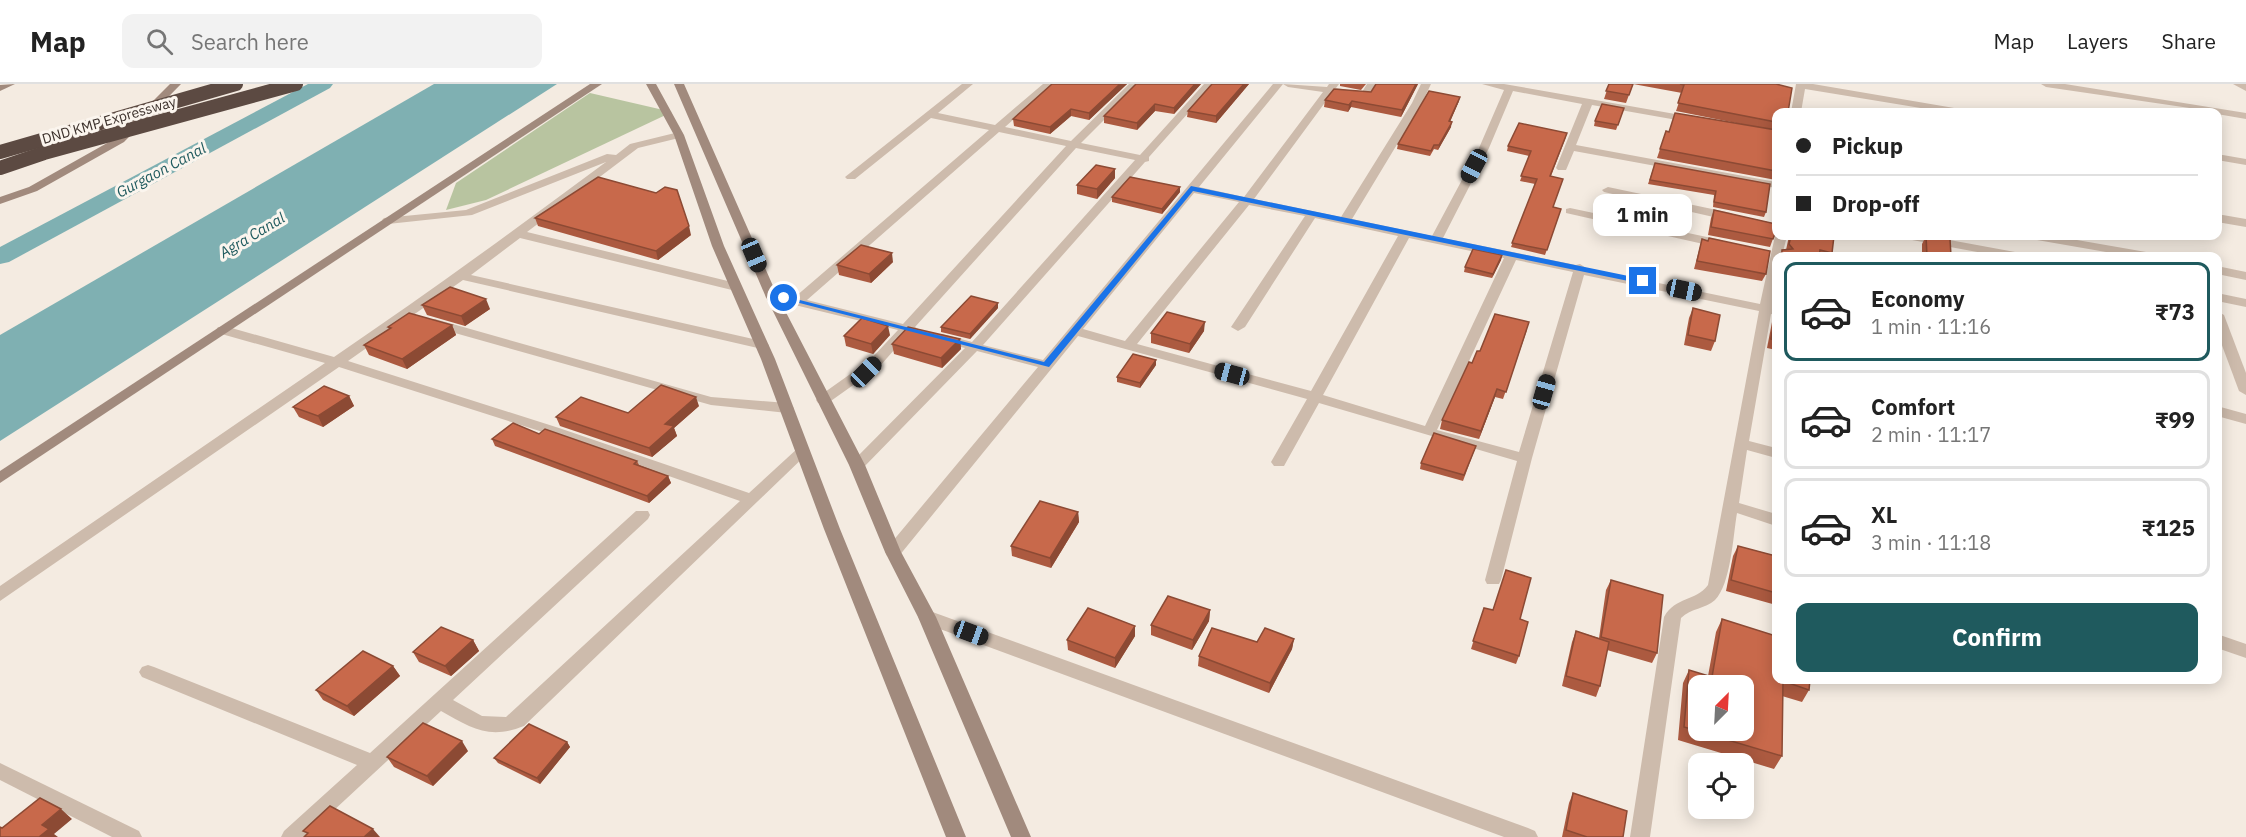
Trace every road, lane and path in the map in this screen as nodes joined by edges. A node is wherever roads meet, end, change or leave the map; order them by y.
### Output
1 (10, 84) edge
2 (176, 84) edge
3 (236, 84) edge
4 (297, 84) edge
5 (597, 84) edge
6 (651, 84) edge
7 (679, 84) edge
8 (968, 84) edge
9 (1049, 84) edge
10 (1135, 84) edge
11 (1209, 84) edge
12 (1278, 84) edge
13 (1288, 84) edge
14 (1372, 84) edge
15 (1426, 84) edge
16 (1487, 84) edge
17 (2046, 84) edge
18 (2238, 84) edge
19 (1332, 87) edge
20 (0, 88) edge
21 (1798, 88) edge
22 (2246, 88) edge
23 (1509, 89) junction
24 (1588, 102) junction
25 (1796, 108) edge
26 (1933, 108) edge
27 (2196, 108) edge
28 (2222, 112) edge
29 (931, 115) junction
30 (2246, 116) edge
31 (1706, 122) edge
32 (999, 128) junction
33 (679, 135) junction
34 (1074, 144) junction
35 (634, 146) junction
36 (1570, 147) junction
37 (0, 152) edge
38 (2222, 158) edge
39 (1145, 159) junction
40 (2246, 162) edge
41 (0, 168) edge
42 (1562, 168) dead end
43 (851, 177) dead end
44 (1772, 184) edge
45 (1191, 189) junction
46 (1608, 190) dead end
47 (1247, 200) junction
48 (0, 201) edge
49 (1570, 211) dead end
50 (1313, 213) junction
51 (1346, 219) junction
52 (1742, 219) edge
53 (2222, 219) edge
54 (388, 220) junction
55 (2246, 223) edge
56 (1406, 232) junction
57 (515, 233) junction
58 (1437, 238) junction
59 (1933, 240) edge
60 (2059, 240) edge
61 (1729, 246) edge
62 (1994, 252) edge
63 (2124, 252) edge
64 (1512, 255) junction
65 (1580, 268) junction
66 (2222, 271) edge
67 (461, 276) junction
68 (2246, 276) edge
69 (736, 287) junction
70 (1772, 288) edge
71 (771, 295) junction
72 (2222, 298) edge
73 (798, 301) junction
74 (2246, 303) edge
75 (1770, 309) edge
76 (406, 315) junction
77 (1238, 327) dead end
78 (906, 328) junction
79 (2222, 328) edge
80 (223, 330) junction
81 (1074, 331) junction
82 (762, 345) junction
83 (1129, 345) junction
84 (974, 347) junction
85 (339, 361) junction
86 (1046, 365) junction
87 (2246, 391) edge
88 (1315, 397) junction
89 (823, 400) junction
90 (787, 408) junction
91 (2222, 412) edge
92 (2246, 419) edge
93 (1428, 432) junction
94 (1742, 444) junction
95 (803, 451) junction
96 (1772, 452) edge
97 (1525, 458) junction
98 (1279, 462) dead end
99 (857, 465) junction
100 (0, 478) edge
101 (750, 499) junction
102 (1731, 507) junction
103 (642, 515) dead end
104 (1772, 519) edge
105 (893, 552) junction
106 (1493, 580) dead end
107 (0, 595) edge
108 (927, 617) junction
109 (2222, 643) edge
110 (2246, 651) edge
111 (148, 672) dead end
112 (438, 701) junction
113 (371, 762) junction
114 (0, 771) edge
115 (950, 832) edge
116 (1505, 833) edge
117 (132, 837) edge
118 (291, 837) edge
119 (1021, 837) edge
120 (1528, 837) edge
121 (1640, 837) edge

1 - 20 street
2 - 48 street
3 - 37 highway, DND KMP Expressway, bridge
4 - 41 highway, DND KMP Expressway, bridge
5 - 54 street
6 - 33 street
7 - 71 street
8 - 29 street
9 - 32 street
10 - 34 street
11 - 39 street
12 - 45 street
13 - 19 street
14 - 19 street
15 - 51 street
16 - 23 street
17 - 27 street
18 - 22 street
19 - 47 street
21 - 25 street
21 - 26 street
23 - 24 street
23 - 58 street
24 - 31 street
24 - 36 street
28 - 30 street
29 - 32 street
29 - 43 street
32 - 34 street
32 - 73 street
33 - 35 street
33 - 69 street
34 - 39 street
34 - 78 street
35 - 54 street
35 - 57 street
36 - 42 street
36 - 44 street
38 - 40 street
39 - 84 street
45 - 47 street
45 - 81 street
46 - 52 street
47 - 50 street
47 - 83 street
49 - 61 street
50 - 51 street
50 - 77 street
51 - 56 street
53 - 55 street
54 - 80 street
56 - 58 street
56 - 88 street
57 - 67 street
57 - 69 street
58 - 64 street
59 - 62 street
60 - 63 street
64 - 65 street
64 - 93 street
65 - 75 street
65 - 97 street
66 - 68 street
67 - 76 street
67 - 82 street
69 - 82 street
70 - 75 street
71 - 73 street
71 - 89 street
72 - 74 street
73 - 78 street
75 - 94 street
76 - 85 street
76 - 90 street
78 - 84 street
78 - 89 street
79 - 87 street
80 - 85 street
80 - 100 street
81 - 83 street
81 - 86 street
82 - 90 street
83 - 88 street
84 - 86 street
84 - 99 street
85 - 101 street
85 - 107 street
86 - 105 street
88 - 93 street
88 - 98 street
89 - 99 street
90 - 95 street
91 - 92 street
93 - 97 street
94 - 96 street
94 - 102 street
95 - 101 street
95 - 115 street
97 - 106 street
99 - 105 street
101 - 112 street
102 - 104 street
102 - 121 street
103 - 112 street
105 - 108 street
108 - 116 street
108 - 119 street
109 - 110 street
111 - 113 street
112 - 113 street
113 - 118 street
114 - 117 street
116 - 120 street

